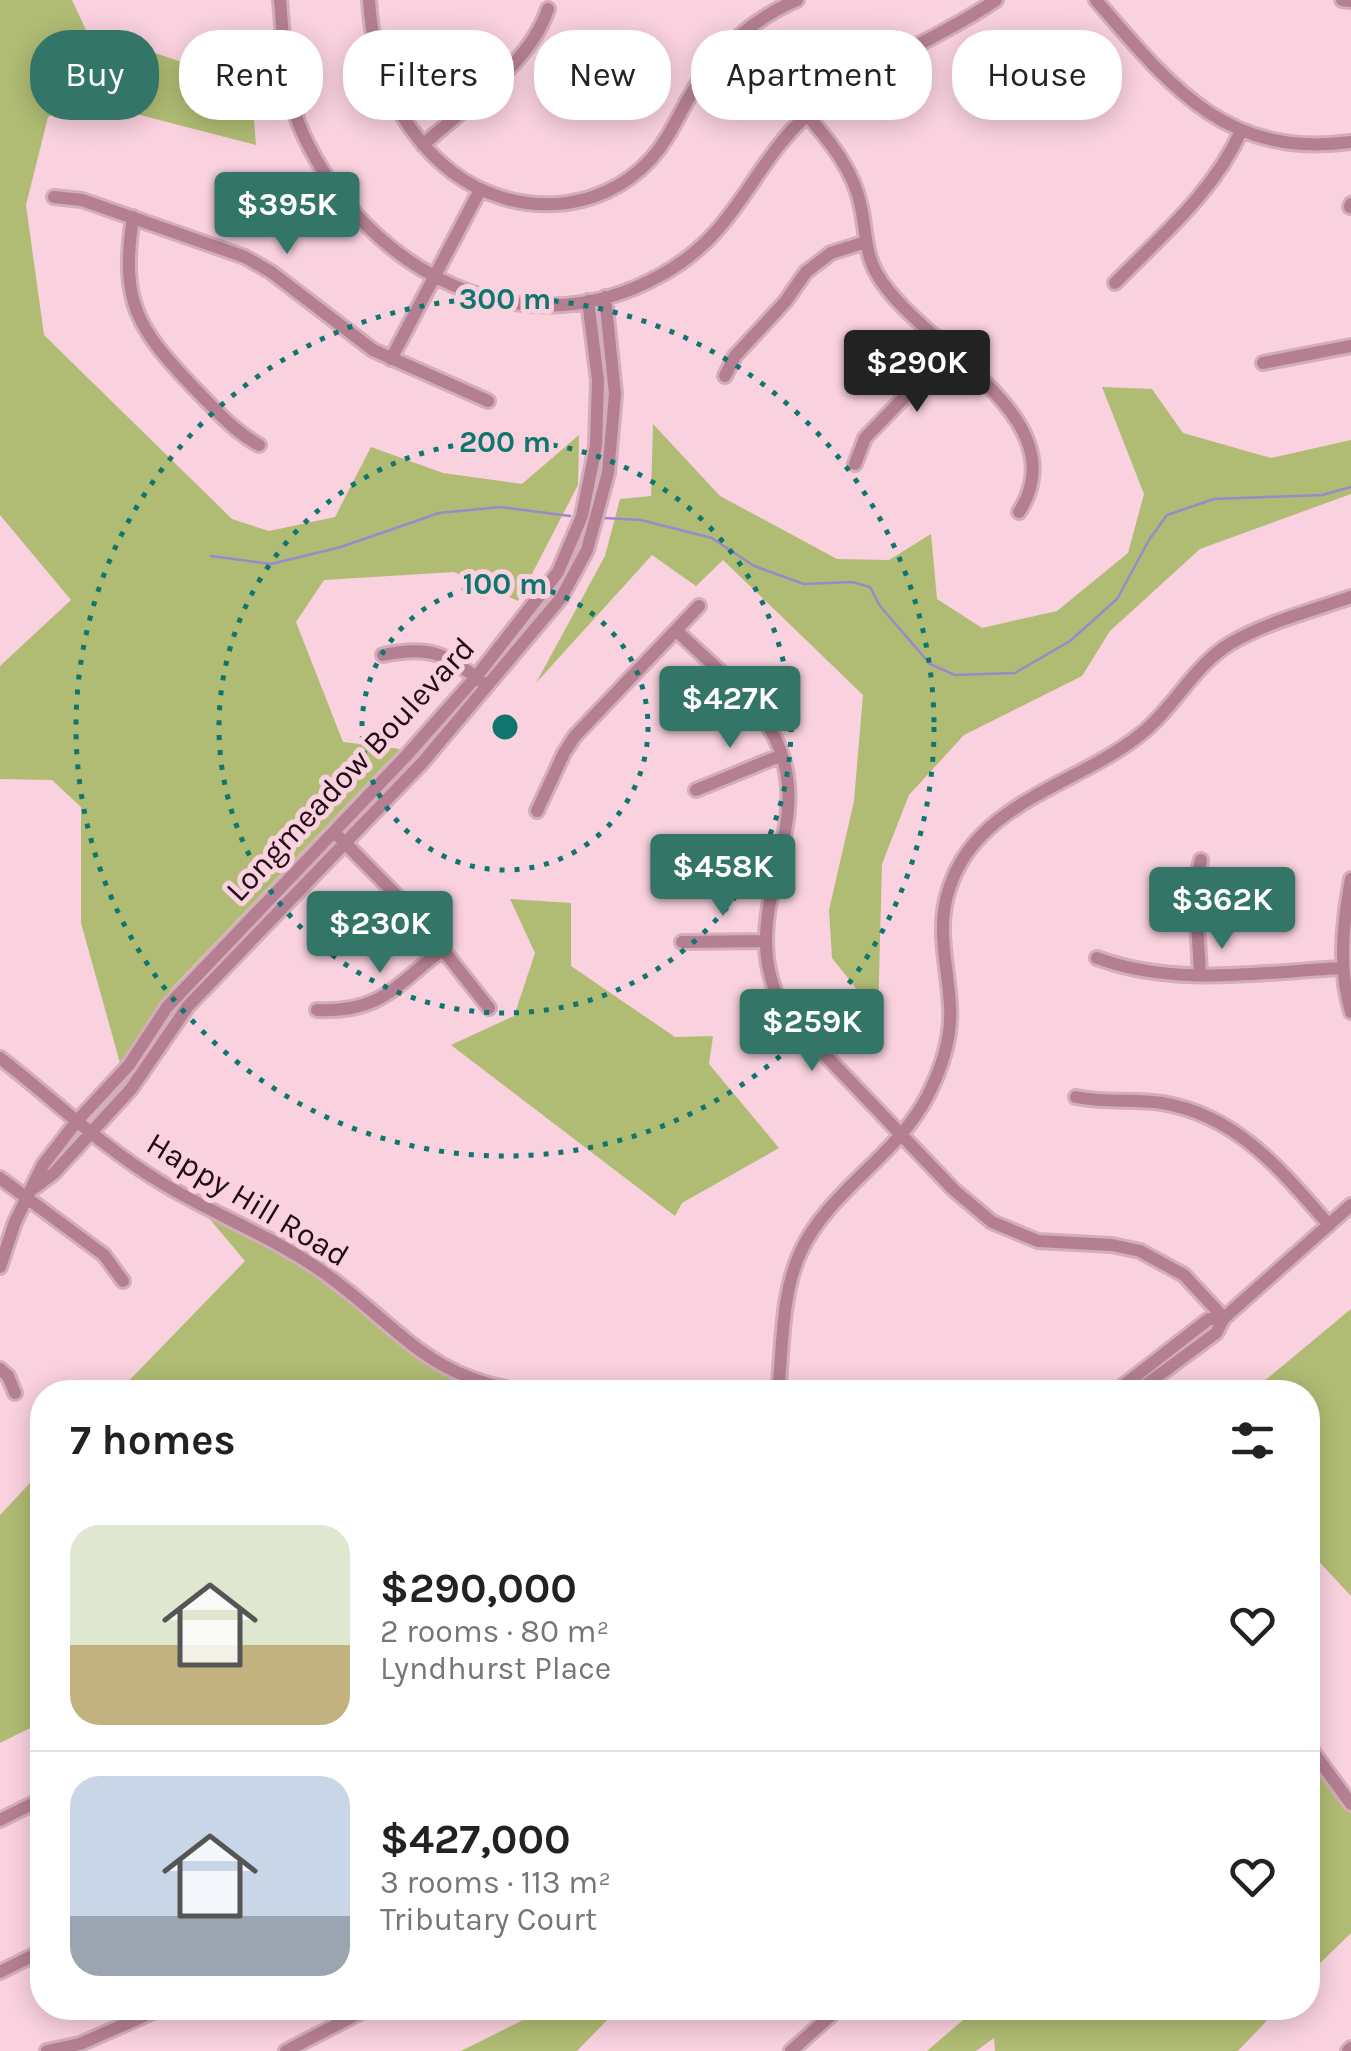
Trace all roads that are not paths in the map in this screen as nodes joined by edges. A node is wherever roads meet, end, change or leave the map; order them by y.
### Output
1 (280, 0) edge
2 (369, 0) edge
3 (797, 0) edge
4 (996, 0) edge
5 (1096, 0) edge
6 (1342, 0) edge
7 (1351, 1) edge
8 (548, 10) dead end
9 (932, 38) edge
10 (802, 120) edge
11 (811, 120) edge
12 (1240, 131) junction
13 (1351, 142) edge
14 (424, 145) junction
15 (480, 190) junction
16 (54, 197) dead end
17 (133, 217) junction
18 (866, 242) junction
19 (435, 278) junction
20 (1115, 283) dead end
21 (605, 297) junction
22 (588, 302) junction
23 (1351, 346) edge
24 (949, 351) junction
25 (391, 360) junction
26 (1263, 363) dead end
27 (725, 376) dead end
28 (488, 401) dead end
29 (259, 445) dead end
30 (855, 464) dead end
31 (1019, 512) dead end
32 (1351, 597) edge
33 (699, 606) dead end
34 (676, 630) junction
35 (384, 655) dead end
36 (476, 677) junction
37 (488, 687) junction
38 (782, 755) junction
39 (696, 790) dead end
40 (537, 810) dead end
41 (333, 832) junction
42 (345, 843) junction
43 (1201, 860) dead end
44 (1351, 879) edge
45 (682, 942) dead end
46 (764, 942) junction
47 (442, 950) junction
48 (1097, 958) dead end
49 (1343, 968) junction
50 (1200, 974) junction
51 (489, 1008) dead end
52 (317, 1010) dead end
53 (1351, 1012) edge
54 (0, 1058) edge
55 (1076, 1097) dead end
56 (77, 1122) junction
57 (90, 1132) junction
58 (902, 1134) junction
59 (0, 1178) edge
60 (30, 1193) junction
61 (1351, 1205) edge
62 (1329, 1225) junction
63 (0, 1267) edge
64 (122, 1281) dead end
65 (1224, 1318) junction
66 (0, 1369) edge
67 (471, 1380) edge
68 (779, 1380) edge
69 (1130, 1380) edge
70 (1152, 1380) edge
71 (15, 1393) dead end
72 (1320, 1761) edge
73 (1351, 1804) edge
74 (30, 1805) edge
75 (0, 1820) edge
76 (30, 1957) edge
77 (0, 1972) edge
78 (135, 2020) edge
79 (346, 2020) edge
80 (826, 2020) edge
81 (47, 2051) edge
82 (286, 2051) edge
83 (791, 2051) edge

1 - 19 street
2 - 14 street
3 - 15 street
4 - 9 street
5 - 12 street
6 - 7 street
8 - 14 street
10 - 21 street
11 - 18 street
12 - 13 street
12 - 20 street
14 - 15 street
15 - 19 street
16 - 17 street
17 - 25 street
17 - 29 street
18 - 24 street
18 - 27 street
19 - 22 street
19 - 25 street
21 - 22 street
21 - 37 street, Longmeadow Boulevard
22 - 36 street, Longmeadow Boulevard
23 - 26 street
24 - 30 street
24 - 31 street
25 - 28 street
32 - 58 street
33 - 34 street
34 - 38 street
34 - 40 street
35 - 36 street
36 - 37 street
36 - 41 street, Longmeadow Boulevard
37 - 42 street, Longmeadow Boulevard
38 - 39 street
38 - 46 street
41 - 42 street
41 - 56 street, Longmeadow Boulevard
42 - 47 street
42 - 57 street, Longmeadow Boulevard
43 - 50 street
44 - 49 street
45 - 46 street
46 - 58 street
47 - 51 street
47 - 52 street
48 - 50 street
49 - 50 street
49 - 53 street
54 - 56 street, Happy Hill Road
55 - 62 street
56 - 57 street, Happy Hill Road
56 - 60 street, Longmeadow Boulevard
57 - 60 street, Longmeadow Boulevard
57 - 67 street, Happy Hill Road
58 - 65 street
58 - 68 street
59 - 60 street
60 - 63 street, Longmeadow Boulevard
60 - 64 street
61 - 62 street
62 - 65 street
65 - 69 street
65 - 70 street
66 - 71 street
72 - 73 street
74 - 75 street
76 - 77 street
78 - 81 street
79 - 82 street
80 - 83 street

